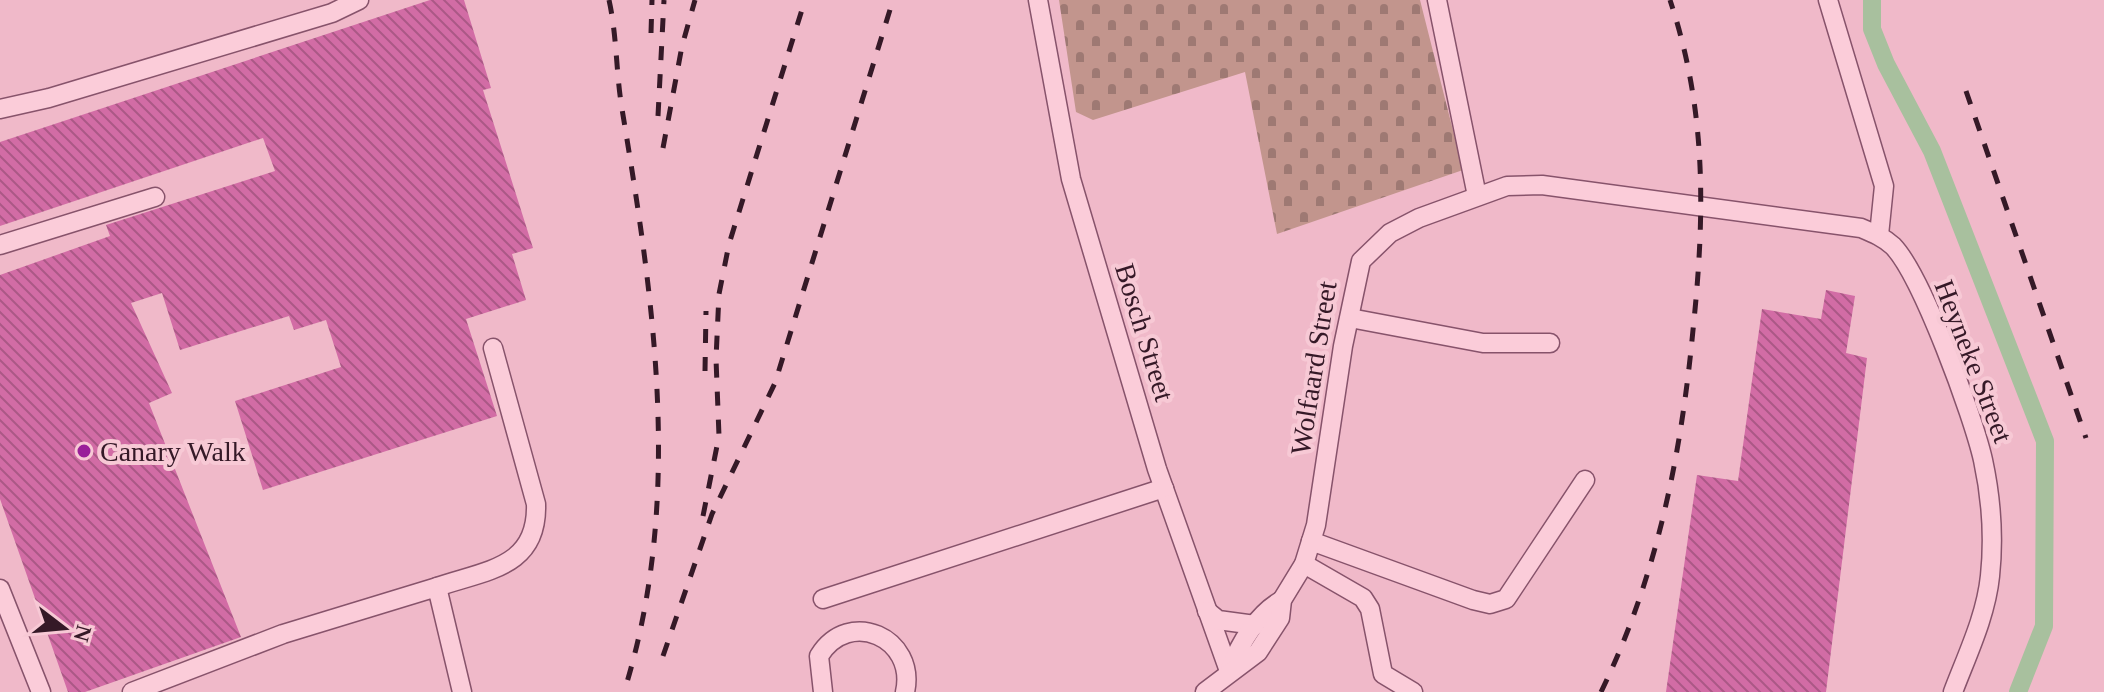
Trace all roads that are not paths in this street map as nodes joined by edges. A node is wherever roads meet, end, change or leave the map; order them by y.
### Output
1 (359, 0) edge
2 (1038, 0) edge
3 (1437, 0) edge
4 (1828, 0) edge
5 (0, 109) edge
6 (1477, 196) junction
7 (155, 197) dead end
8 (1879, 235) junction
9 (0, 245) edge
10 (1350, 318) junction
11 (1550, 343) dead end
12 (493, 348) dead end
13 (1585, 480) dead end
14 (1164, 488) junction
15 (1311, 541) junction
16 (1304, 564) junction
17 (437, 587) junction
18 (0, 589) edge
19 (823, 599) dead end
20 (1282, 600) junction
21 (1207, 611) junction
22 (1255, 625) junction
23 (1229, 671) junction
24 (41, 692) edge
25 (132, 692) edge
26 (462, 692) edge
27 (823, 692) edge
28 (905, 692) edge
29 (1205, 692) edge
30 (1413, 692) edge
31 (1953, 692) edge

1 - 5 street
2 - 14 street, Bosch Street
3 - 6 street
4 - 8 street
6 - 8 street, Wolfaard Street
6 - 10 street, Wolfaard Street
7 - 9 street
8 - 31 street, Heyneke Street
10 - 11 street
10 - 15 street, Wolfaard Street
12 - 17 street
13 - 15 street
14 - 19 street
14 - 21 street, Bosch Street
15 - 16 street, Wolfaard Street
16 - 20 street, Wolfaard Street
16 - 30 street
17 - 25 street
17 - 26 street
18 - 24 street
20 - 22 street, Wolfaard Street
20 - 23 street, Wolfaard Street
21 - 22 street
21 - 23 street, Bosch Street
22 - 23 street, Wolfaard Street
23 - 29 street, Wolfaard Street
27 - 28 street

